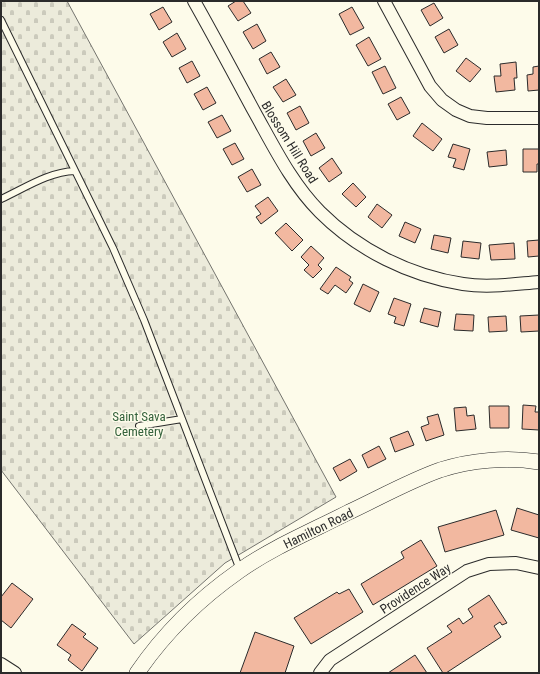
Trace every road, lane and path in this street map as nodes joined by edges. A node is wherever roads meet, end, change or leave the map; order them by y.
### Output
1 (194, 1) edge
2 (384, 1) edge
3 (1, 20) edge
4 (539, 118) edge
5 (75, 171) junction
6 (1, 200) edge
7 (539, 282) edge
8 (182, 419) junction
9 (139, 426) dead end
10 (539, 462) edge
11 (539, 568) edge
12 (240, 570) junction
13 (1, 664) edge
14 (14, 673) edge
15 (137, 673) edge
16 (320, 673) edge

1 - 7 street, Blossom Hill Road
2 - 4 street
3 - 5 lane
5 - 6 lane
5 - 8 lane
8 - 9 lane
8 - 12 lane
10 - 12 street, Hamilton Road
11 - 16 street, Providence Way
12 - 15 street, Hamilton Road
13 - 14 street

